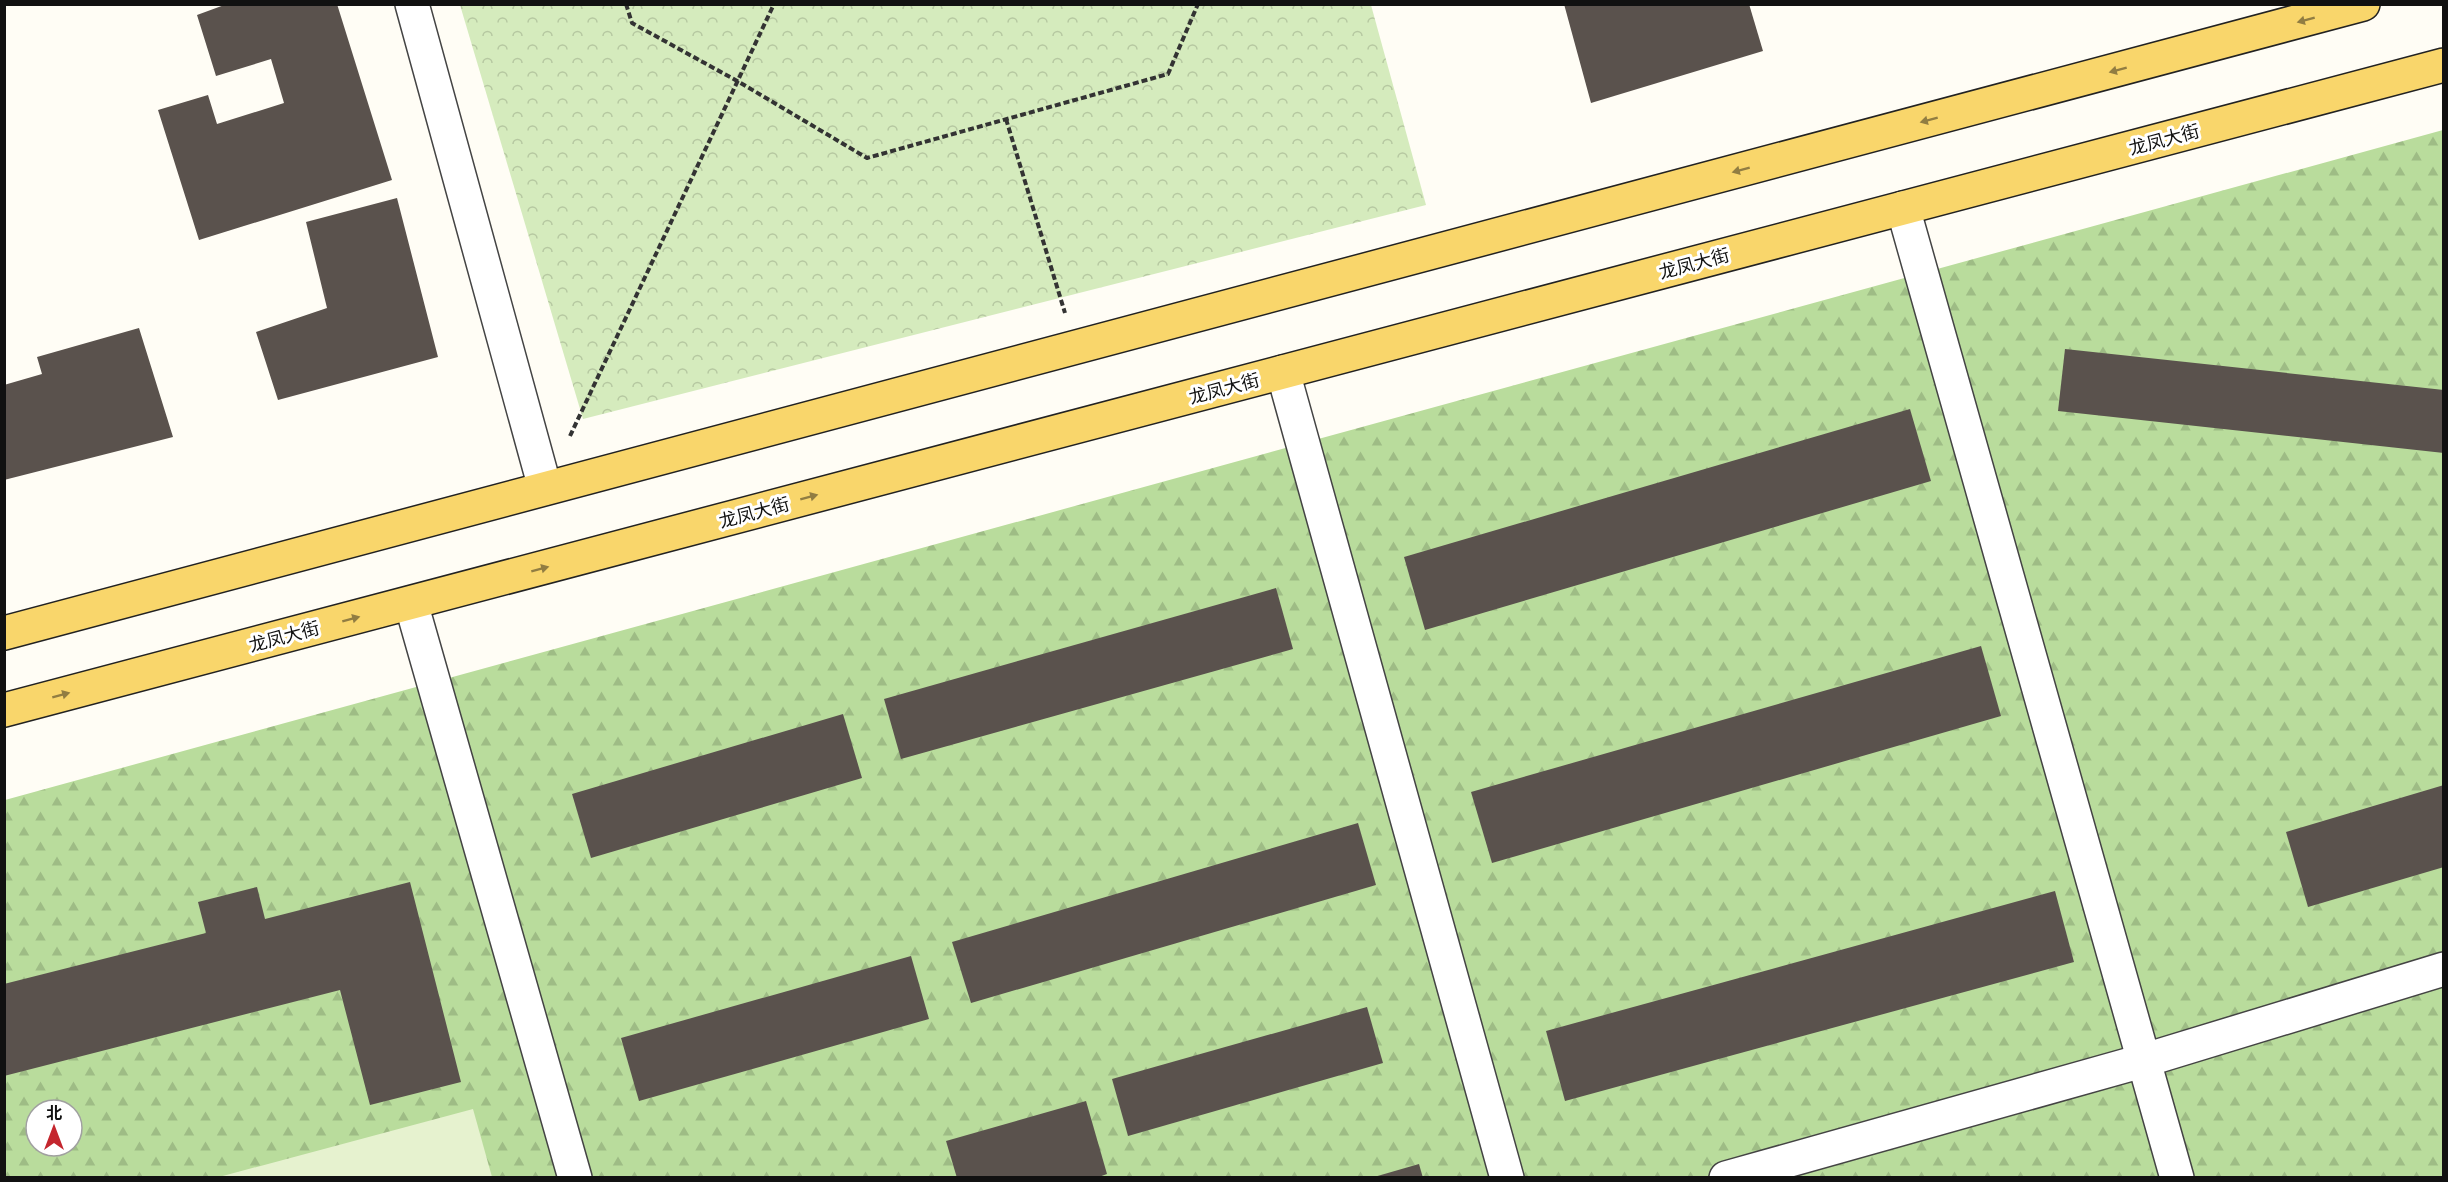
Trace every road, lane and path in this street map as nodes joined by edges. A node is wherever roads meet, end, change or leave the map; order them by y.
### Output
1 (412, 4) edge
2 (626, 4) edge
3 (774, 4) edge
4 (1198, 4) edge
5 (2363, 4) edge
6 (2444, 65) edge
7 (739, 81) junction
8 (1006, 119) junction
9 (1903, 208) junction
10 (1075, 346) junction
11 (1283, 372) junction
12 (545, 488) junction
13 (411, 603) junction
14 (4, 633) edge
15 (4, 710) edge
16 (2444, 969) edge
17 (2142, 1061) junction
18 (575, 1178) edge
19 (1507, 1178) edge
20 (1726, 1178) edge
21 (2176, 1178) edge

1 - 12 street
2 - 7 path
3 - 7 path
4 - 8 path
5 -> 10 main road
6 - 9 main road, 龙凤大街
7 - 8 path
7 - 12 path
8 - 10 path
9 - 11 main road, 龙凤大街
9 - 17 street
10 - 12 main road
13 -> 11 main road, 龙凤大街
11 - 19 street
12 - 14 main road
15 -> 13 main road, 龙凤大街
13 - 18 street
16 - 17 street
17 - 20 street
17 - 21 street

